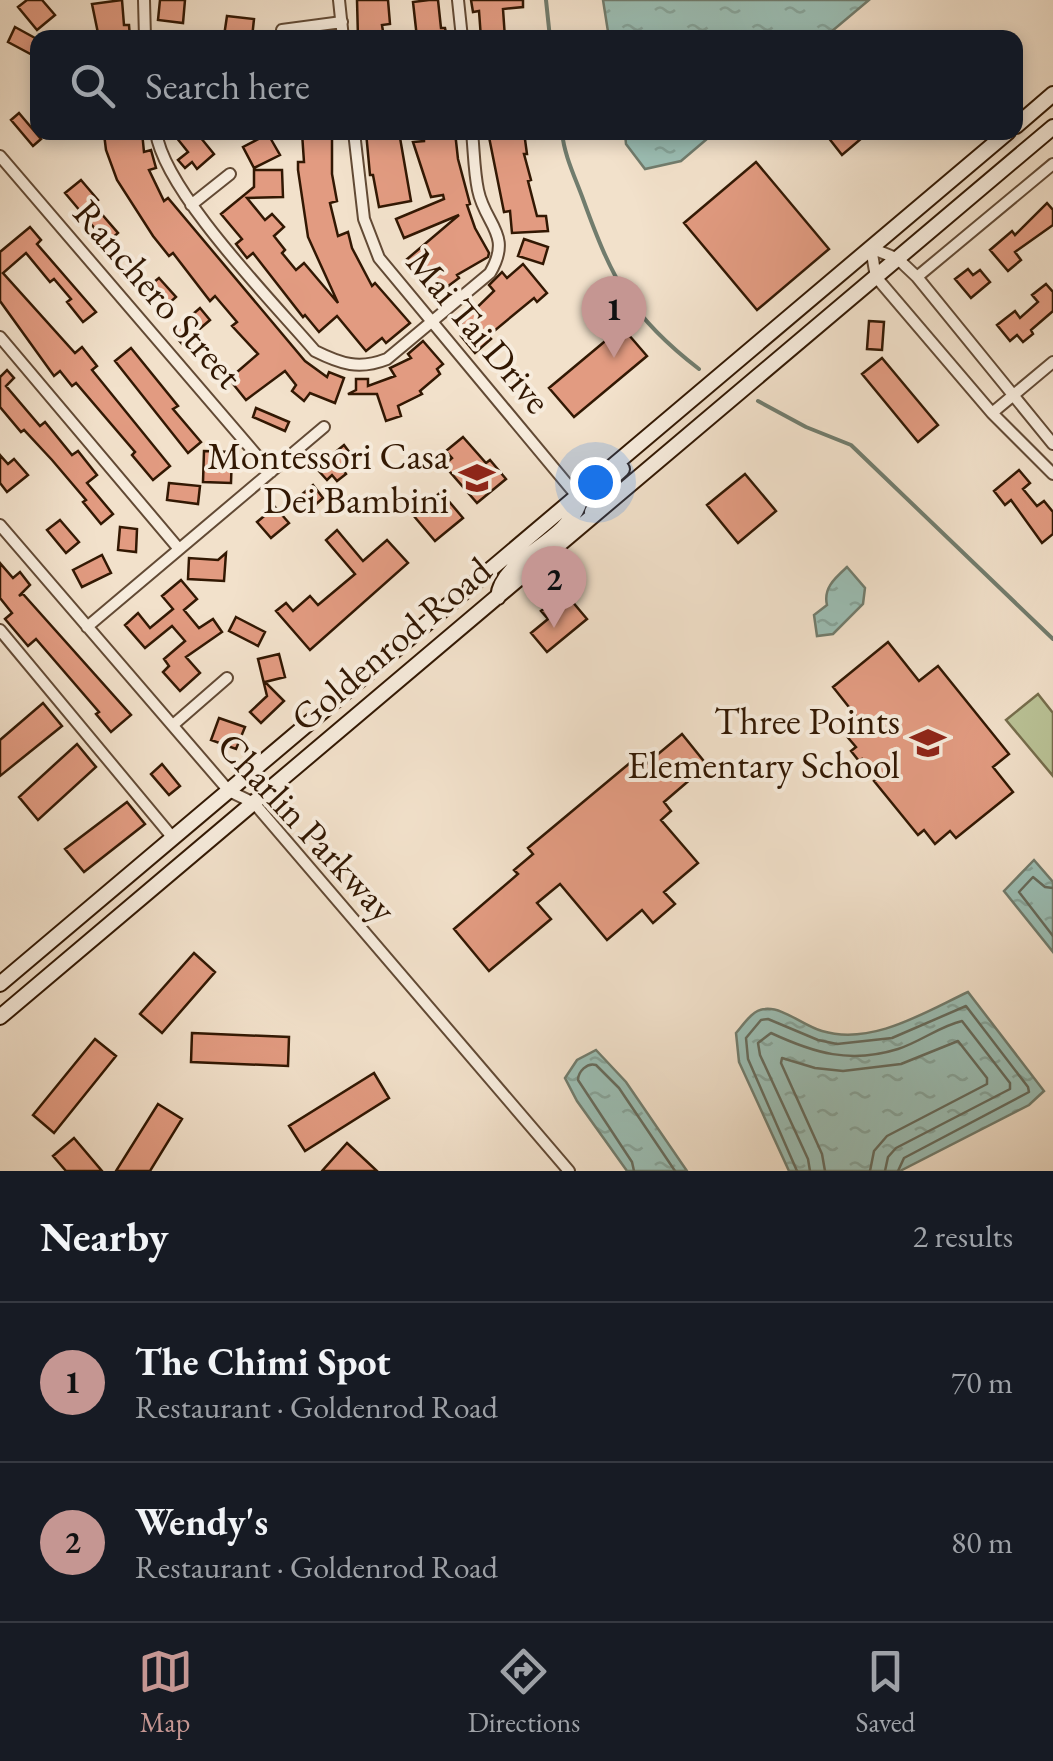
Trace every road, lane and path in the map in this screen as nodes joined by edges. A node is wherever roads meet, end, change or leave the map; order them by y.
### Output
1 (144, 0) edge
2 (339, 0) edge
3 (458, 0) edge
4 (342, 22) junction
5 (145, 30) edge
6 (282, 30) dead end
7 (342, 30) edge
8 (461, 30) edge
9 (1053, 94) edge
10 (1023, 120) edge
11 (1053, 127) edge
12 (157, 140) edge
13 (355, 140) edge
14 (473, 140) edge
15 (999, 140) edge
16 (0, 156) edge
17 (1053, 164) edge
18 (230, 174) dead end
19 (191, 205) junction
20 (871, 248) junction
21 (898, 259) junction
22 (876, 277) junction
23 (917, 277) junction
24 (430, 321) junction
25 (0, 336) edge
26 (1053, 362) edge
27 (1015, 394) junction
28 (992, 413) junction
29 (666, 423) junction
30 (324, 427) dead end
31 (1053, 444) edge
32 (270, 472) junction
33 (1053, 474) edge
34 (577, 496) junction
35 (592, 516) junction
36 (0, 525) edge
37 (179, 549) junction
38 (498, 596) junction
39 (87, 627) junction
40 (0, 630) edge
41 (228, 678) dead end
42 (174, 725) junction
43 (229, 791) junction
44 (254, 803) junction
45 (173, 838) junction
46 (0, 984) edge
47 (0, 1017) edge
48 (569, 1171) edge

1 - 5 street
2 - 4 street
3 - 8 street
4 - 6 street
4 - 7 street
9 - 10 main road
11 - 21 main road, Goldenrod Road
12 - 19 street
13 - 24 street, Mai Tai Drive
14 - 24 street
15 - 20 main road, Goldenrod Road
16 - 32 street, Ranchero Street
17 - 23 street
18 - 19 street
19 - 24 street
20 - 21 street
20 - 22 street
20 - 29 main road, Goldenrod Road
21 - 22 main road, Goldenrod Road
21 - 23 street
22 - 28 street
22 - 35 main road, Goldenrod Road
23 - 27 street
24 - 34 street, Mai Tai Drive
25 - 37 street
26 - 27 street
27 - 28 street
27 - 31 street
28 - 33 street
29 - 34 main road, Goldenrod Road
29 - 35 main road
30 - 32 street
32 - 37 street
34 - 38 main road
34 - 43 main road, Goldenrod Road
35 - 38 main road, Goldenrod Road
36 - 39 street, Charlin Parkway
37 - 39 street
38 - 44 main road, Goldenrod Road
39 - 42 street, Charlin Parkway
40 - 45 street
41 - 42 street
42 - 43 street, Charlin Parkway
43 - 44 street, Charlin Parkway
43 - 45 main road, Goldenrod Road
44 - 47 main road, Goldenrod Road
44 - 48 street, Charlin Parkway
45 - 46 main road, Goldenrod Road

